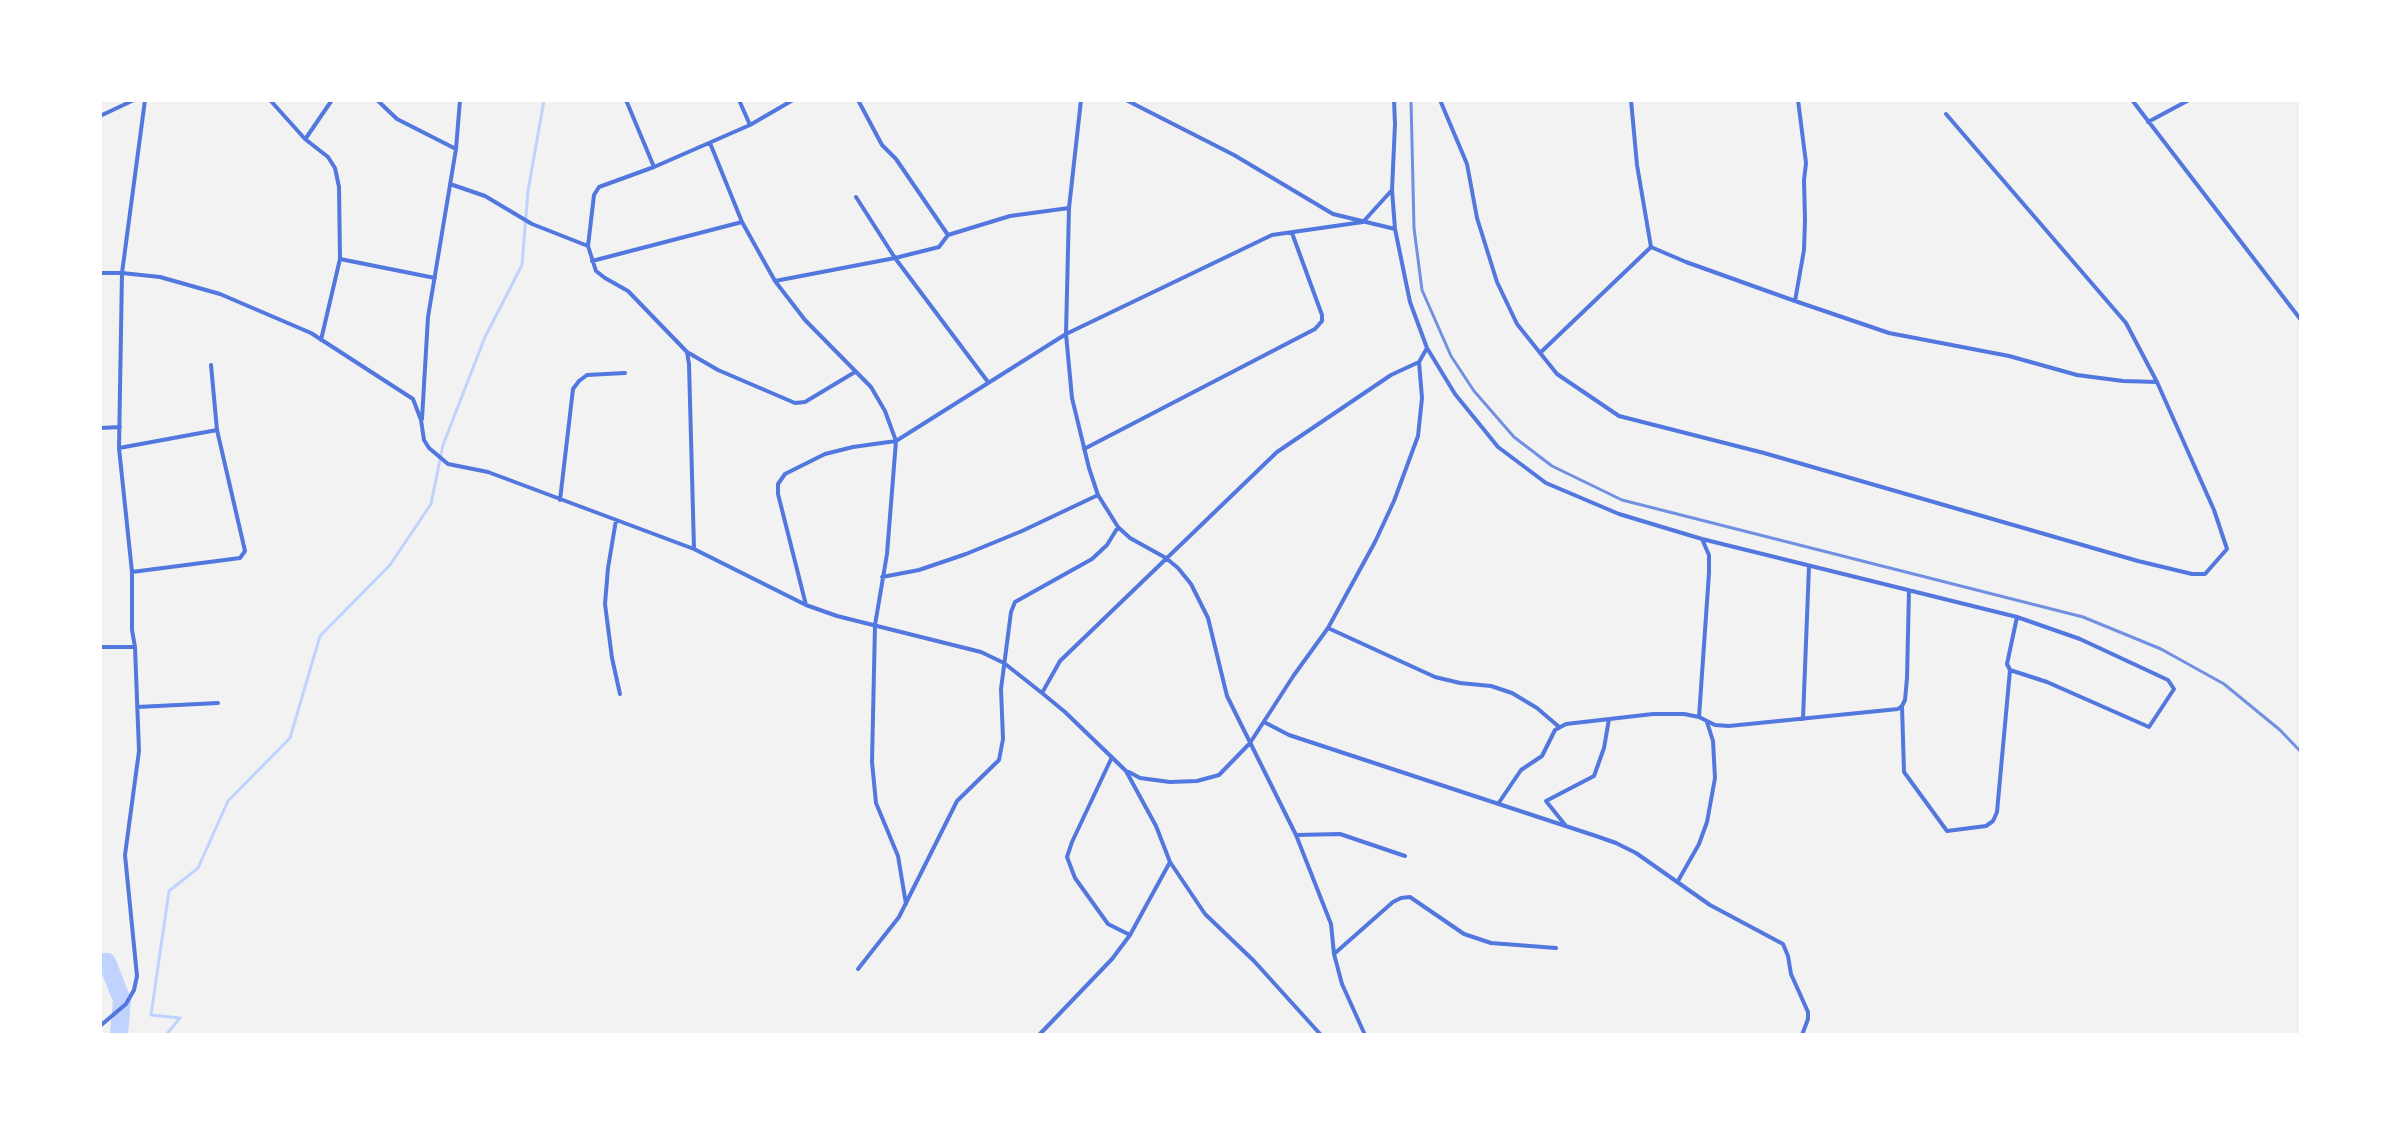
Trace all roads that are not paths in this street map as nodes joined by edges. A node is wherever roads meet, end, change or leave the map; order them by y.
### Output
1 (134, 100) edge
2 (145, 100) edge
3 (270, 100) edge
4 (332, 100) edge
5 (377, 100) edge
6 (460, 100) edge
7 (626, 100) edge
8 (739, 100) edge
9 (793, 100) edge
10 (858, 100) edge
11 (1081, 100) edge
12 (1126, 100) edge
13 (1394, 100) edge
14 (1440, 100) edge
15 (1631, 100) edge
16 (1798, 100) edge
17 (2132, 100) edge
18 (2189, 100) edge
19 (1946, 114) dead end
20 (100, 116) edge
21 (2148, 122) junction
22 (750, 125) junction
23 (305, 139) junction
24 (710, 143) junction
25 (456, 149) junction
26 (654, 167) junction
27 (450, 184) junction
28 (1392, 190) junction
29 (856, 197) dead end
30 (1069, 208) junction
31 (742, 222) junction
32 (1363, 222) junction
33 (1395, 229) junction
34 (1292, 233) junction
35 (948, 235) junction
36 (588, 246) junction
37 (1651, 247) junction
38 (895, 258) junction
39 (340, 259) junction
40 (592, 261) junction
41 (100, 273) edge
42 (122, 273) junction
43 (435, 278) junction
44 (775, 281) junction
45 (1795, 301) junction
46 (2301, 320) edge
47 (1066, 334) junction
48 (321, 340) junction
49 (1427, 348) junction
50 (687, 352) junction
51 (1540, 353) junction
52 (1419, 362) junction
53 (211, 365) dead end
54 (855, 372) junction
55 (625, 373) dead end
56 (988, 382) junction
57 (2157, 382) junction
58 (421, 420) junction
59 (120, 427) junction
60 (100, 428) edge
61 (217, 430) junction
62 (896, 441) junction
63 (119, 448) junction
64 (1084, 449) junction
65 (1098, 495) junction
66 (560, 500) junction
67 (616, 520) junction
68 (1118, 527) junction
69 (1702, 539) junction
70 (694, 549) junction
71 (1166, 558) junction
72 (1809, 566) junction
73 (132, 572) junction
74 (882, 577) junction
75 (1909, 590) junction
76 (806, 605) junction
77 (2017, 617) junction
78 (875, 625) junction
79 (1328, 628) junction
80 (100, 647) edge
81 (135, 647) junction
82 (1004, 663) junction
83 (2010, 670) junction
84 (1042, 693) junction
85 (620, 694) dead end
86 (218, 703) dead end
87 (1902, 706) junction
88 (137, 707) junction
89 (1699, 717) junction
90 (1609, 719) junction
91 (1803, 719) junction
92 (1264, 722) junction
93 (1707, 722) junction
94 (1559, 726) junction
95 (1250, 743) junction
96 (1112, 757) junction
97 (1126, 771) junction
98 (1498, 804) junction
99 (1567, 826) junction
100 (1296, 835) junction
101 (1405, 856) dead end
102 (1170, 862) junction
103 (1678, 881) junction
104 (906, 904) junction
105 (1130, 935) junction
106 (1556, 948) dead end
107 (1334, 954) junction
108 (858, 969) dead end
109 (100, 1026) edge
110 (1039, 1035) edge
111 (1321, 1035) edge
112 (1365, 1035) edge
113 (1802, 1035) edge

1 - 20 street
2 - 42 street
3 - 23 street
4 - 23 street
5 - 25 street
6 - 25 street
7 - 26 street
8 - 22 street
9 - 22 street
10 - 35 street
11 - 30 street
12 - 32 street
13 - 28 street
14 - 51 street
15 - 37 street
16 - 45 street
17 - 21 street
18 - 21 street
19 - 57 street
21 - 46 street
22 - 24 street
23 - 39 street
24 - 26 street
24 - 31 street
25 - 27 street
26 - 36 street
27 - 36 street
27 - 43 street
28 - 32 street
28 - 33 street
29 - 38 street
30 - 35 street
30 - 47 street
31 - 40 street
31 - 44 street
32 - 33 street
32 - 34 street
33 - 49 street
34 - 47 street
34 - 64 street
35 - 38 street
36 - 40 street
37 - 45 street
37 - 51 street
38 - 44 street
38 - 56 street
39 - 43 street
39 - 48 street
40 - 50 street
41 - 42 street
42 - 48 street
42 - 59 street
43 - 58 street
44 - 54 street
45 - 57 street
47 - 56 street
47 - 64 street
48 - 58 street
49 - 52 street
49 - 69 street
50 - 54 street
50 - 70 street
51 - 57 street
52 - 71 street
52 - 79 street
53 - 61 street
54 - 62 street
55 - 66 street
56 - 62 street
58 - 66 street
59 - 60 street
59 - 63 street
61 - 63 street
61 - 73 street
62 - 74 street
62 - 76 street
63 - 73 street
64 - 65 street
65 - 68 street
65 - 74 street
66 - 67 street
67 - 70 street
67 - 85 street
68 - 71 street
68 - 82 street
69 - 72 street
69 - 89 street
70 - 76 street
71 - 84 street
71 - 95 street
72 - 75 street
72 - 91 street
73 - 81 street
74 - 78 street
75 - 77 street
75 - 87 street
76 - 78 street
77 - 83 street
77 - 83 street
78 - 82 street
78 - 104 street
79 - 92 street
79 - 94 street
80 - 81 street
81 - 88 street
82 - 84 street
82 - 104 street
83 - 87 street
84 - 96 street
86 - 88 street
87 - 91 street
88 - 109 street
89 - 90 street
89 - 93 street
90 - 94 street
90 - 99 street
91 - 93 street
92 - 95 street
92 - 98 street
93 - 103 street
94 - 98 street
95 - 97 street
95 - 100 street
96 - 97 street
96 - 105 street
97 - 102 street
98 - 99 street
99 - 103 street
100 - 101 street
100 - 107 street
102 - 105 street
102 - 111 street
103 - 113 street
104 - 108 street
105 - 110 street
106 - 107 street
107 - 112 street

